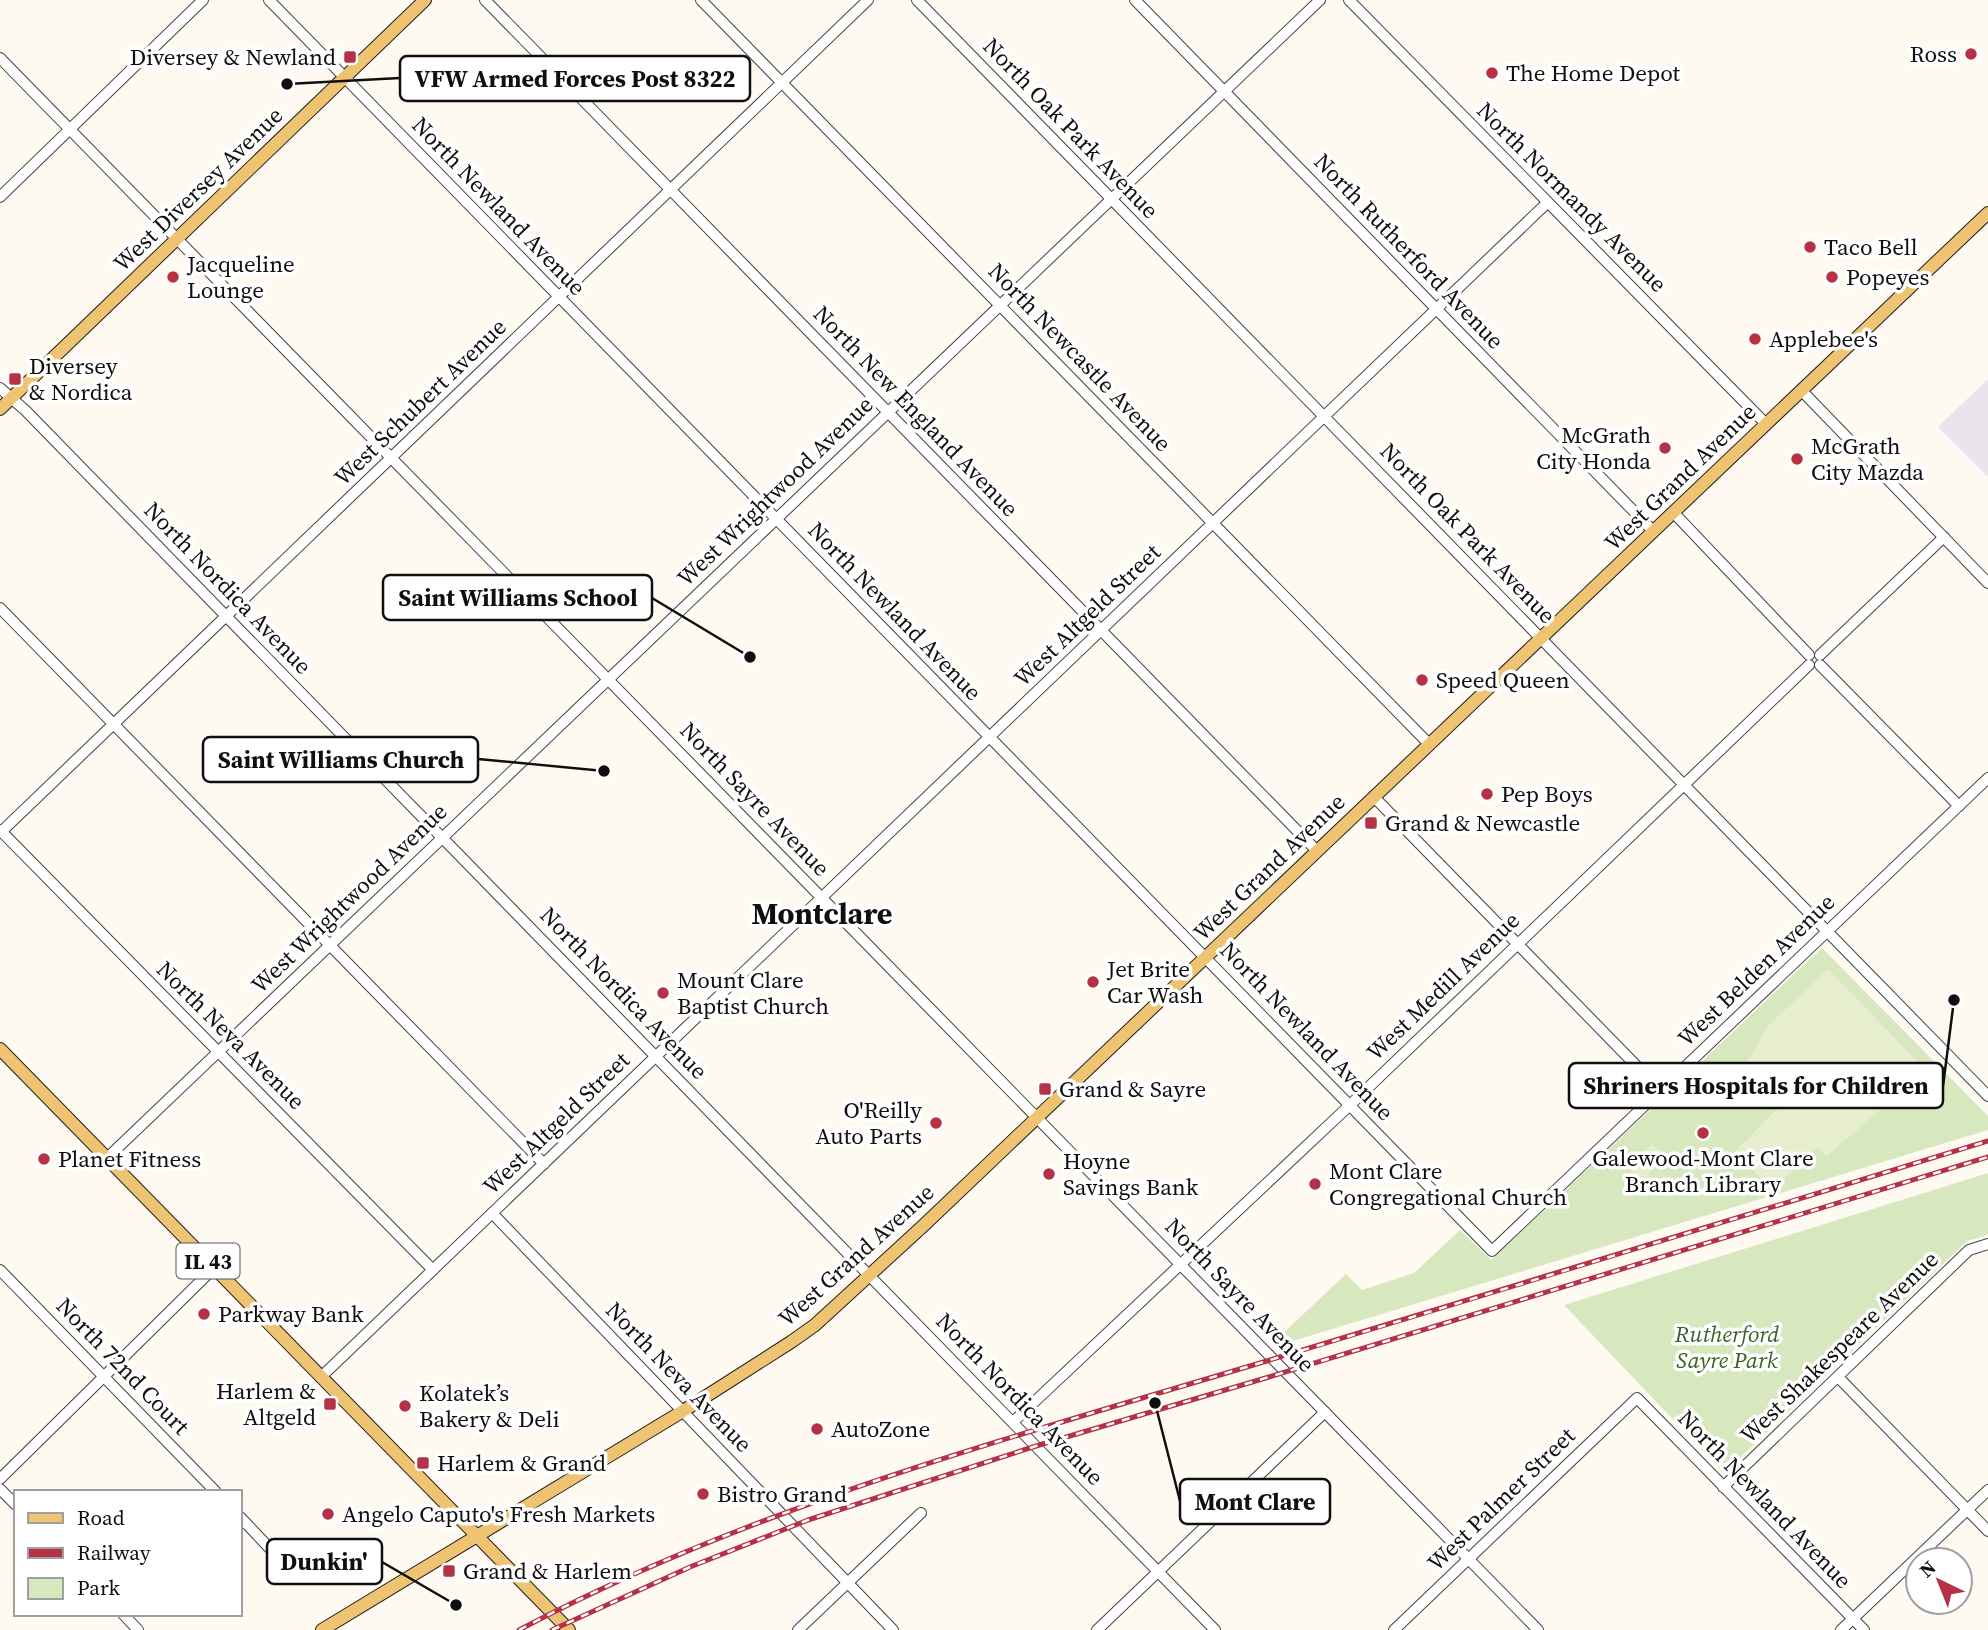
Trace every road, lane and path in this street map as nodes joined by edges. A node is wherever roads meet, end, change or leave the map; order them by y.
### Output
1 (203, 0) edge
2 (269, 0) edge
3 (425, 0) edge
4 (485, 0) edge
5 (701, 0) edge
6 (868, 0) edge
7 (917, 0) edge
8 (1135, 0) edge
9 (1320, 0) edge
10 (1349, 0) edge
11 (0, 58) edge
12 (344, 77) junction
13 (782, 83) junction
14 (1224, 91) junction
15 (70, 130) junction
16 (671, 190) junction
17 (0, 197) edge
18 (1111, 199) junction
19 (1547, 203) junction
20 (1988, 212) edge
21 (177, 239) junction
22 (559, 297) junction
23 (1000, 305) junction
24 (1437, 309) junction
25 (0, 388) edge
26 (1801, 390) junction
27 (12, 398) junction
28 (0, 409) edge
29 (888, 412) junction
30 (1324, 417) junction
31 (1766, 424) junction
32 (391, 458) junction
33 (1673, 512) junction
34 (776, 519) junction
35 (1213, 523) junction
36 (1653, 531) junction
37 (1944, 537) junction
38 (1988, 583) edge
39 (0, 608) edge
40 (226, 616) junction
41 (1101, 630) junction
42 (1541, 638) junction
43 (1815, 660) junction
44 (608, 680) junction
45 (114, 724) junction
46 (990, 737) junction
47 (1429, 744) junction
48 (1988, 778) edge
49 (1685, 786) junction
50 (1374, 797) junction
51 (1959, 806) junction
52 (1, 832) edge
53 (442, 838) junction
54 (1317, 851) junction
55 (822, 898) junction
56 (1827, 931) junction
57 (1517, 944) junction
58 (330, 945) junction
59 (1205, 957) junction
60 (0, 1049) edge
61 (218, 1052) junction
62 (656, 1056) junction
63 (1661, 1091) junction
64 (1988, 1096) edge
65 (1350, 1105) junction
66 (1037, 1117) junction
67 (107, 1158) junction
68 (544, 1164) junction
69 (492, 1213) junction
70 (1988, 1244) edge
71 (1492, 1251) joint
72 (1181, 1265) junction
73 (214, 1268) junction
74 (0, 1270) edge
75 (433, 1270) junction
76 (870, 1276) junction
77 (104, 1376) junction
78 (321, 1377) junction
79 (1838, 1377) junction
80 (1637, 1398) joint
81 (683, 1411) junction
82 (1325, 1412) junction
83 (1013, 1422) junction
84 (0, 1479) edge
85 (1723, 1487) junction
86 (0, 1489) edge
87 (214, 1490) edge
88 (1988, 1490) edge
89 (14, 1503) edge
90 (1967, 1510) junction
91 (920, 1513) dead end
92 (242, 1519) edge
93 (1988, 1531) edge
94 (477, 1536) junction
95 (1469, 1559) junction
96 (281, 1560) dead end
97 (1158, 1572) junction
98 (847, 1583) junction
99 (125, 1616) edge
100 (1853, 1619) junction
101 (138, 1630) edge
102 (322, 1630) edge
103 (569, 1630) edge
104 (798, 1630) edge
105 (893, 1630) edge
106 (1097, 1630) edge
107 (1216, 1630) edge
108 (1394, 1630) edge
109 (1538, 1630) edge
110 (1841, 1630) edge
111 (1864, 1630) edge

1 - 15 street
2 - 12 street, North Newland Avenue
3 - 12 main road, West Diversey Avenue
4 - 16 street, North New England Avenue
5 - 13 street, North Newcastle Avenue
6 - 13 street, West Schubert Avenue
7 - 18 street, North Oak Park Avenue
8 - 14 street, North Rutherford Avenue
9 - 14 street, West Wrightwood Avenue
10 - 19 street, North Normandy Avenue
11 - 15 street, North Sayre Avenue
12 - 21 main road, West Diversey Avenue
12 - 22 street, North Newland Avenue
13 - 16 street, West Schubert Avenue
13 - 23 street, North Newcastle Avenue
14 - 18 street, West Wrightwood Avenue
14 - 24 street, North Rutherford Avenue
15 - 17 street
15 - 21 street, North Sayre Avenue
16 - 22 street, West Schubert Avenue
16 - 29 street, North New England Avenue
18 - 23 street, West Wrightwood Avenue
18 - 30 street, North Oak Park Avenue
19 - 24 street, West Altgeld Street
19 - 31 street, North Normandy Avenue
20 - 26 main road, West Grand Avenue
21 - 27 main road, West Diversey Avenue
21 - 32 street, North Sayre Avenue
22 - 32 street, West Schubert Avenue
22 - 34 street, North Newland Avenue
23 - 29 street, West Wrightwood Avenue
23 - 35 street, North Newcastle Avenue
24 - 30 street, West Altgeld Street
24 - 36 street, North Rutherford Avenue
25 - 27 street, North Nordica Avenue
26 - 31 main road, West Grand Avenue
26 - 37 street
27 - 28 main road, West Diversey Avenue
27 - 40 street, North Nordica Avenue
29 - 34 street, West Wrightwood Avenue
29 - 41 street, North New England Avenue
30 - 35 street, West Altgeld Street
30 - 42 street, North Oak Park Avenue
31 - 33 main road, West Grand Avenue
32 - 40 street, West Schubert Avenue
32 - 44 street, North Sayre Avenue
33 - 36 main road, West Grand Avenue
33 - 43 street
34 - 44 street, West Wrightwood Avenue
34 - 46 street, North Newland Avenue
35 - 41 street, West Altgeld Street
35 - 47 street, North Newcastle Avenue
36 - 42 main road, West Grand Avenue
37 - 38 street
37 - 43 street, West Medill Avenue
39 - 45 street
40 - 45 street, West Schubert Avenue
40 - 53 street, North Nordica Avenue
41 - 46 street, West Altgeld Street
41 - 54 street, North New England Avenue
42 - 47 main road, West Grand Avenue
42 - 49 street, North Oak Park Avenue
43 - 49 street, West Medill Avenue
43 - 51 street
44 - 53 street, West Wrightwood Avenue
44 - 55 street, North Sayre Avenue
45 - 52 street, West Schubert Avenue
45 - 58 street
46 - 55 street, West Altgeld Street
46 - 59 street, North Newland Avenue
47 - 50 main road, West Grand Avenue
48 - 51 street, West Belden Avenue
49 - 56 street, North Oak Park Avenue
49 - 57 street, West Medill Avenue
50 - 54 main road, West Grand Avenue
50 - 57 street
51 - 56 street, West Belden Avenue
52 - 61 street, North Neva Avenue
53 - 58 street, West Wrightwood Avenue
53 - 62 street, North Nordica Avenue
54 - 59 main road, West Grand Avenue
55 - 62 street, West Altgeld Street
55 - 66 street, North Sayre Avenue
56 - 63 street, West Belden Avenue
56 - 64 street, North Oak Park Avenue
57 - 63 street
57 - 65 street, West Medill Avenue
58 - 61 street, West Wrightwood Avenue
58 - 68 street
59 - 65 street, North Newland Avenue
59 - 66 main road, West Grand Avenue
60 - 67 main road, IL 43
61 - 67 street, West Wrightwood Avenue
61 - 75 street, North Neva Avenue
62 - 68 street, West Altgeld Street
62 - 76 street, North Nordica Avenue
63 - 71 street, West Belden Avenue
65 - 71 street, North Newland Avenue
65 - 72 street, West Medill Avenue
66 - 72 street, North Sayre Avenue
66 - 76 main road, West Grand Avenue
67 - 73 main road, IL 43
68 - 69 street, West Altgeld Street
69 - 75 street, West Altgeld Street
69 - 81 street, North Neva Avenue
70 - 79 street, West Shakespeare Avenue
72 - 82 street, North Sayre Avenue
72 - 83 street, West Medill Avenue
73 - 77 street
73 - 78 main road, IL 43
74 - 77 street, North 72nd Court
75 - 78 street, West Altgeld Street
76 - 81 main road, West Grand Avenue
76 - 83 street, North Nordica Avenue
77 - 84 street
77 - 87 street, North 72nd Court
78 - 94 main road, IL 43
79 - 85 street, West Shakespeare Avenue
79 - 90 street
80 - 85 street, North Newland Avenue
80 - 95 street, West Palmer Street
81 - 94 main road, West Grand Avenue
81 - 98 street, North Neva Avenue
82 - 95 street, North Sayre Avenue
82 - 97 street
83 - 97 street, North Nordica Avenue
85 - 100 street, North Newland Avenue
86 - 89 street
88 - 90 street
90 - 93 street
90 - 100 street
91 - 98 street
92 - 96 street
94 - 102 main road, West Grand Avenue
94 - 103 main road, IL 43
95 - 108 street, West Palmer Street
95 - 109 street, North Sayre Avenue
97 - 106 street
97 - 107 street, North Nordica Avenue
98 - 104 street
98 - 105 street, North Neva Avenue
99 - 101 street
100 - 110 street
100 - 111 street, North Newland Avenue

